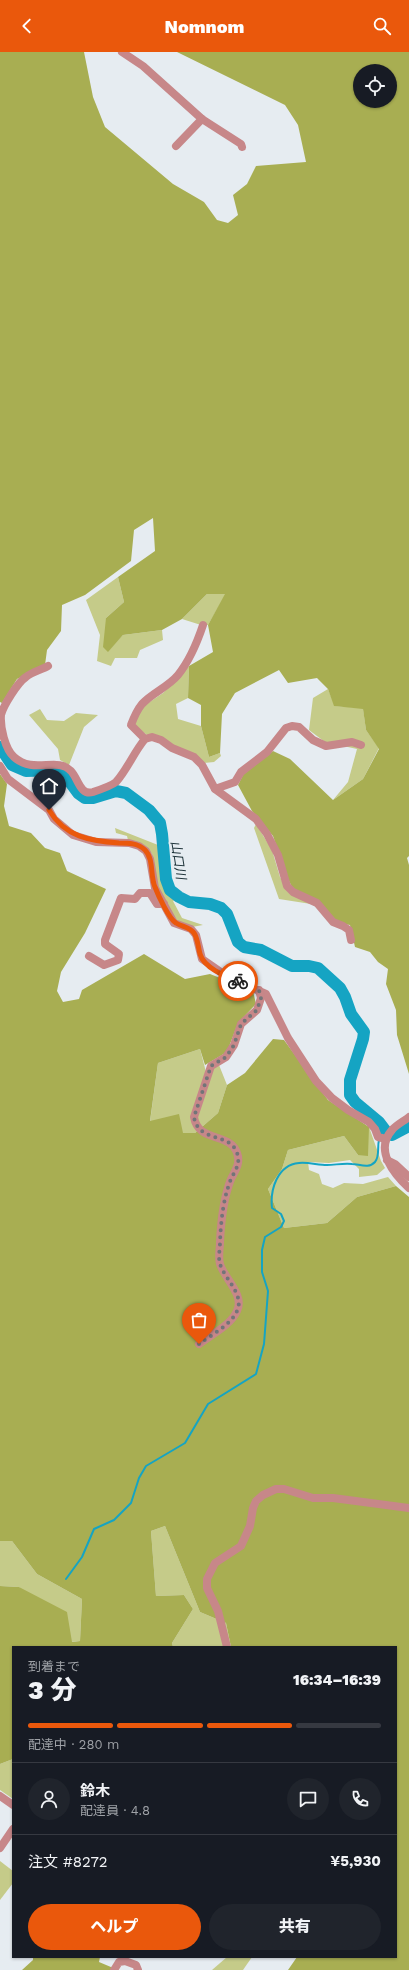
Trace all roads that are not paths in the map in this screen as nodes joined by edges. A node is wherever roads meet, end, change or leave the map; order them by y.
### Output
1 (122, 52) edge
2 (202, 119) junction
3 (176, 146) dead end
4 (242, 147) dead end
5 (203, 625) dead end
6 (48, 666) dead end
7 (145, 739) junction
8 (360, 745) dead end
9 (3, 749) edge
10 (0, 766) edge
11 (215, 789) junction
12 (164, 904) junction
13 (352, 940) dead end
14 (89, 956) dead end
15 (259, 990) junction
16 (409, 1117) edge
17 (382, 1138) junction
18 (387, 1160) junction
19 (409, 1177) edge
20 (409, 1188) edge
21 (199, 1344) dead end
22 (409, 1508) edge
23 (227, 1646) edge
24 (0, 1796) edge
25 (12, 1804) edge
26 (12, 1830) edge
27 (0, 1848) edge
28 (114, 1970) edge
29 (138, 1970) edge

1 - 2 street
2 - 3 street
2 - 4 street
5 - 7 street
6 - 9 street
7 - 9 street
7 - 11 street
8 - 11 street
10 - 12 street
11 - 13 street
12 - 14 street
12 - 15 street
15 - 17 street
15 - 21 street
16 - 17 street
17 - 18 street
18 - 19 street
18 - 20 street
22 - 23 street
24 - 25 street
26 - 27 street
28 - 29 street

